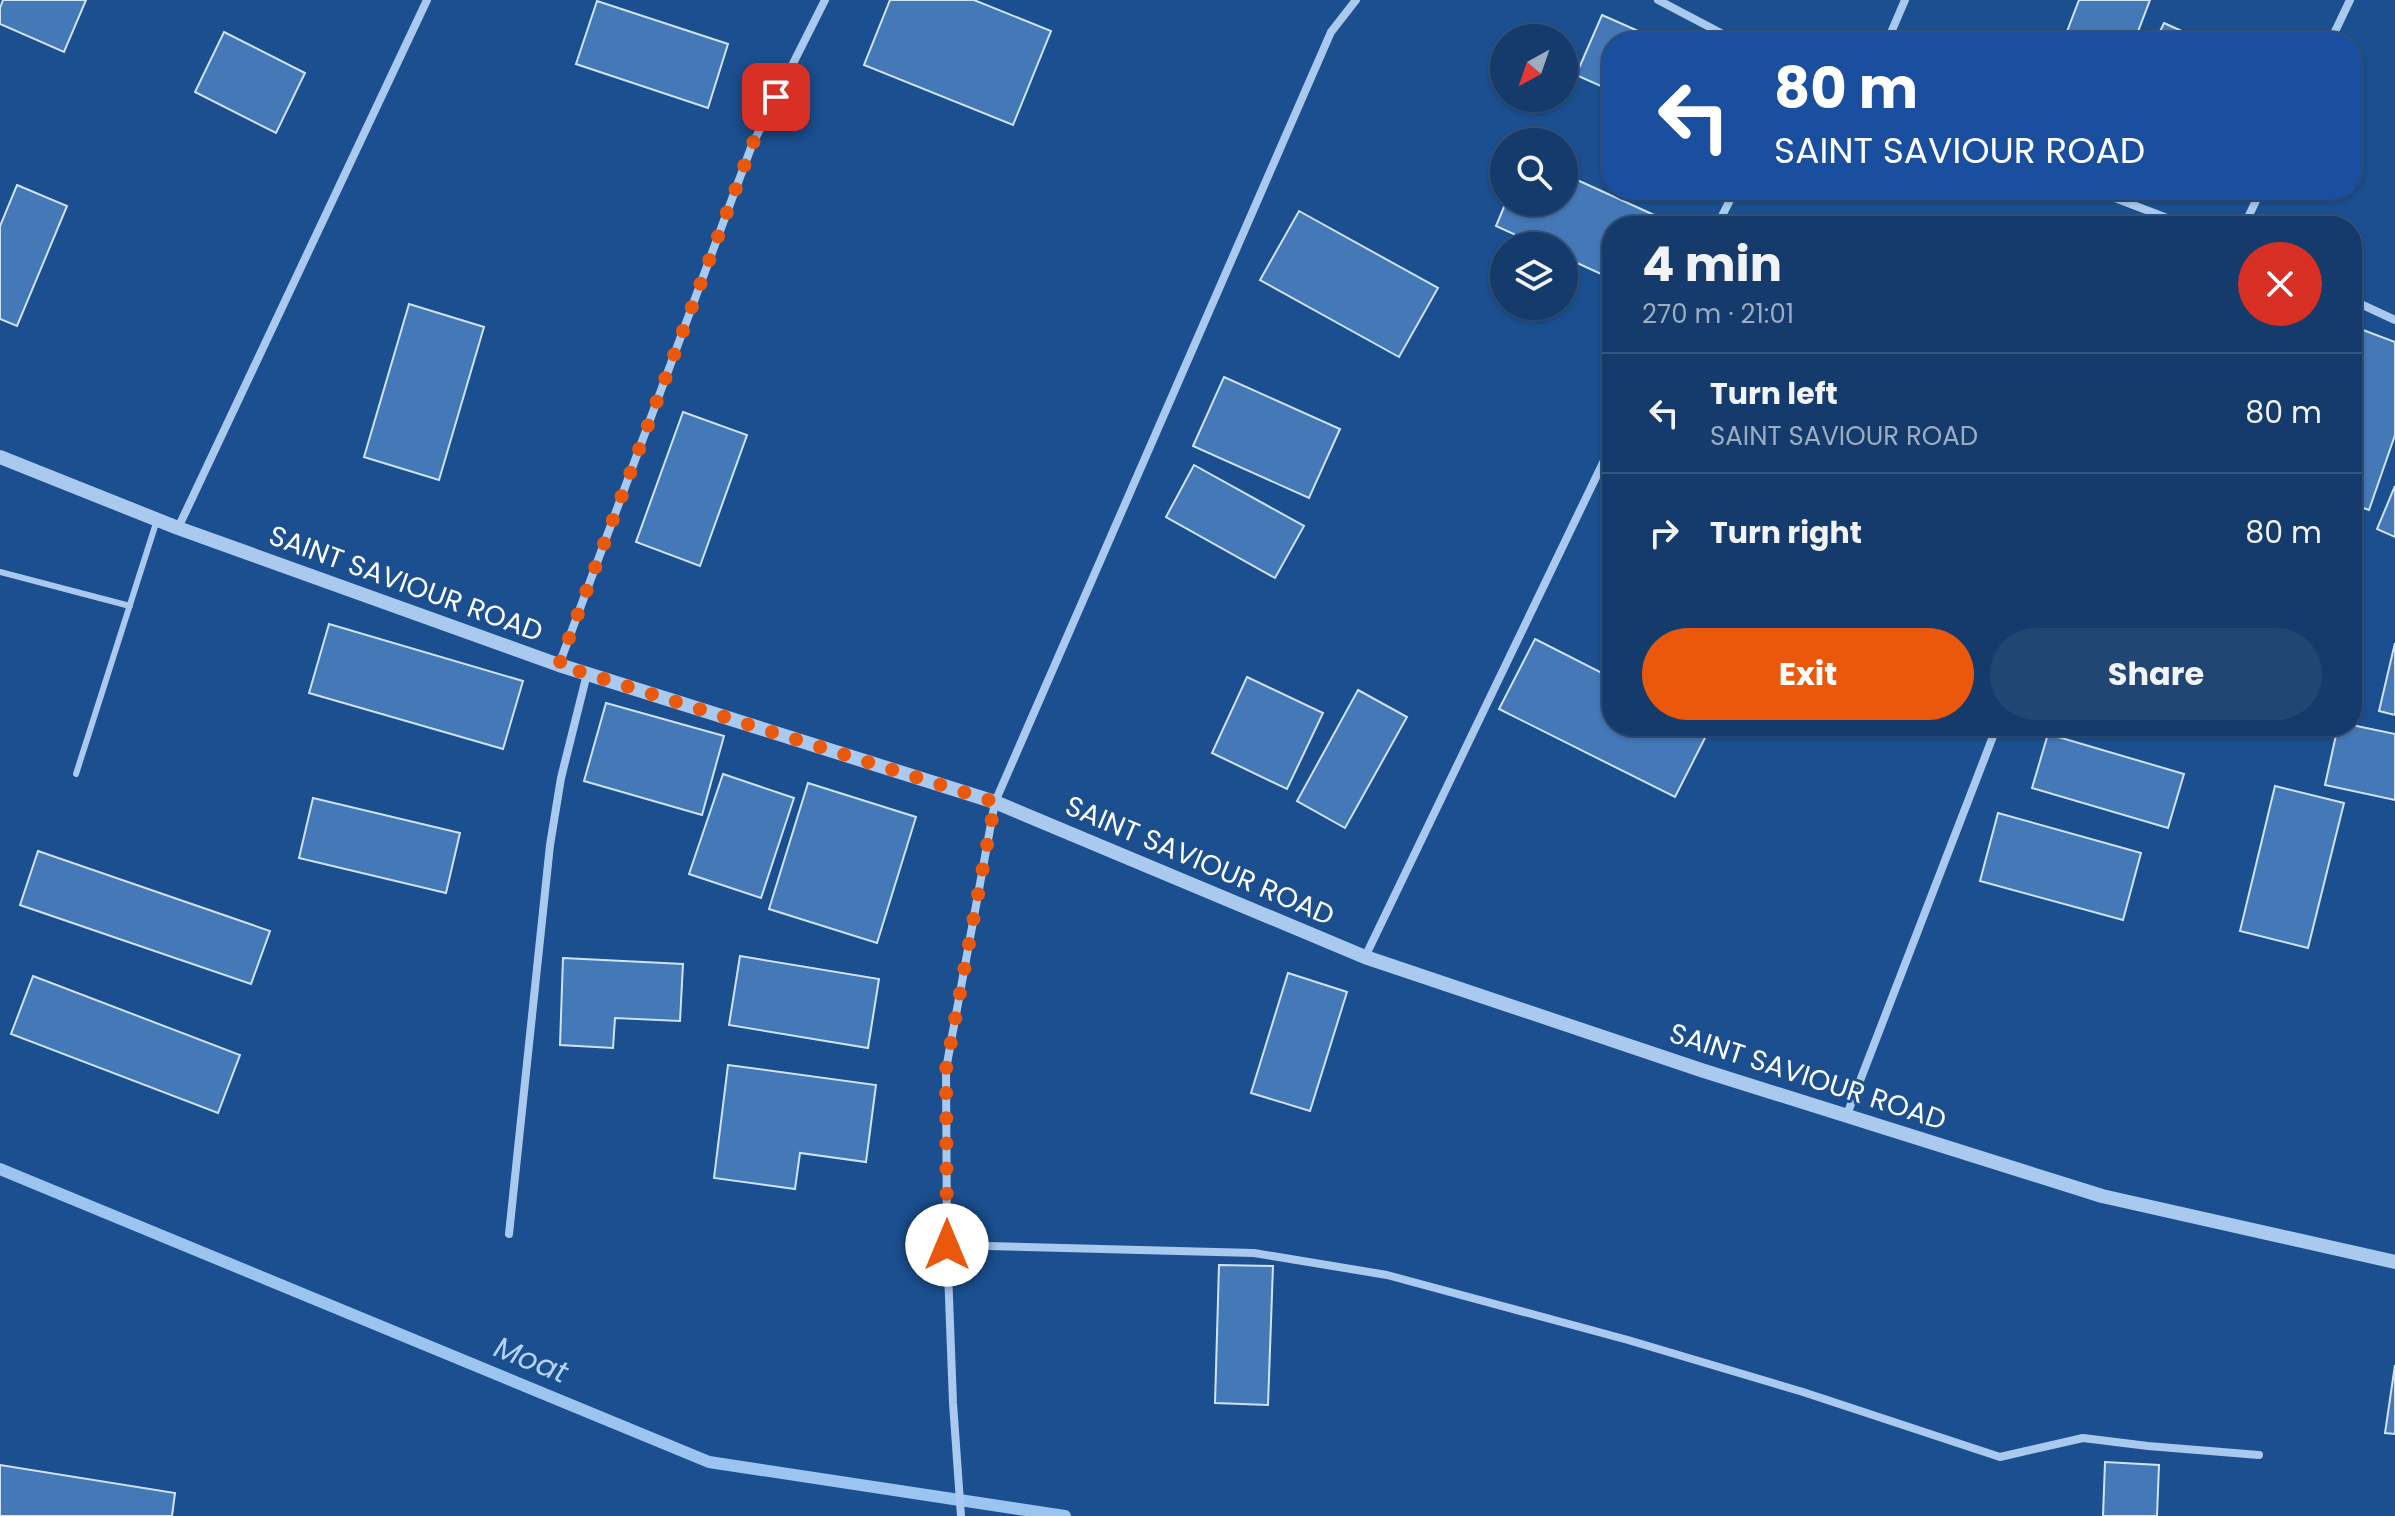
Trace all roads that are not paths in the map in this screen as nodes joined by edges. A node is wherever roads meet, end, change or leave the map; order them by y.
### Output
1 (427, 0) edge
2 (825, 0) edge
3 (1356, 0) edge
4 (1658, 0) edge
5 (1905, 0) edge
6 (2350, 0) edge
7 (1719, 32) edge
8 (1891, 32) edge
9 (2335, 32) edge
10 (2120, 200) edge
11 (2162, 216) edge
12 (2362, 305) edge
13 (2395, 320) edge
14 (0, 457) edge
15 (1602, 465) edge
16 (157, 520) junction
17 (178, 528) junction
18 (0, 572) edge
19 (130, 606) junction
20 (559, 665) junction
21 (587, 674) junction
22 (1993, 736) edge
23 (76, 774) dead end
24 (995, 802) junction
25 (1365, 957) junction
26 (1846, 1117) junction
27 (509, 1234) dead end
28 (947, 1245) junction
29 (2395, 1262) edge
30 (2259, 1455) dead end
31 (961, 1516) edge

1 - 17 street
2 - 20 street
3 - 24 street
4 - 7 street
5 - 8 street
6 - 9 street
10 - 11 street
12 - 13 street
14 - 16 street, SAINT SAVIOUR ROAD
15 - 25 street
16 - 17 street, SAINT SAVIOUR ROAD
16 - 19 lane
17 - 20 street, SAINT SAVIOUR ROAD
18 - 19 lane
19 - 23 lane
20 - 21 street, SAINT SAVIOUR ROAD
21 - 24 street, SAINT SAVIOUR ROAD
21 - 27 street
22 - 26 street
24 - 25 street, SAINT SAVIOUR ROAD
24 - 28 street
25 - 26 street, SAINT SAVIOUR ROAD
26 - 29 street, SAINT SAVIOUR ROAD
28 - 30 street
28 - 31 street

